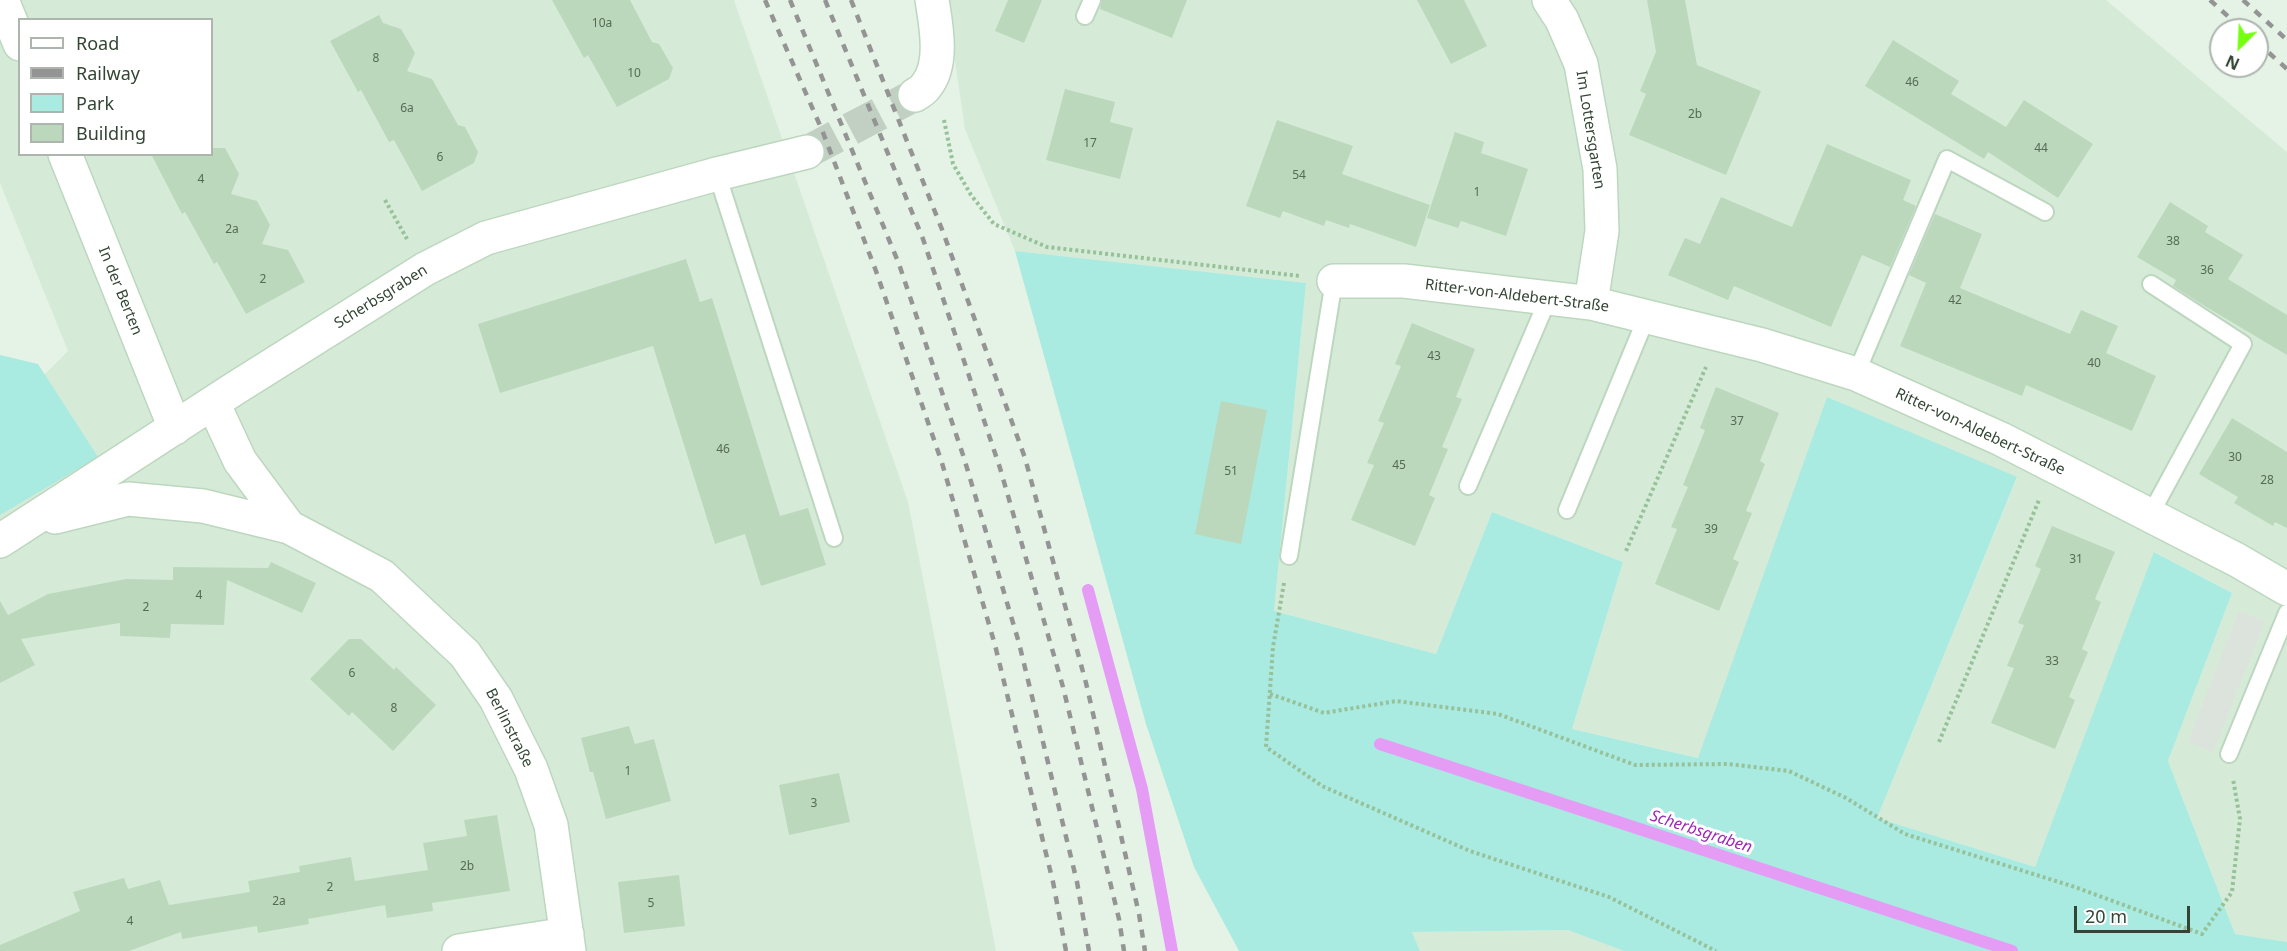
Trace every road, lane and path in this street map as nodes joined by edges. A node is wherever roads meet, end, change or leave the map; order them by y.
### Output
1 (2, 0) edge
2 (932, 0) edge
3 (1092, 0) edge
4 (1549, 0) edge
5 (1085, 16) dead end
6 (18, 39) edge
7 (921, 91) joint
8 (807, 152) tunnel mouth
9 (65, 156) edge
10 (717, 174) junction
11 (385, 200) dead end
12 (2045, 212) dead end
13 (425, 269) junction
14 (1334, 281) junction
15 (2151, 284) dead end
16 (1548, 299) junction
17 (1591, 303) junction
18 (1647, 316) junction
19 (1720, 334) junction
20 (1856, 374) junction
21 (213, 404) junction
22 (175, 428) junction
23 (2053, 466) junction
24 (1468, 486) dead end
25 (1567, 510) dead end
26 (2150, 515) junction
27 (28, 524) junction
28 (289, 527) junction
29 (834, 538) dead end
30 (0, 541) edge
31 (1626, 550) dead end
32 (1289, 555) joint
33 (2287, 589) edge
34 (2287, 613) edge
35 (1270, 694) junction
36 (1939, 742) dead end
37 (2229, 754) joint
38 (568, 942) edge
39 (459, 951) edge
40 (1716, 951) edge

1 - 6 street
2 - 7 street
3 - 5 lane
4 - 17 street, Im Lottersgarten
7 - 14 path
8 - 10 street, Scherbsgraben
9 - 22 street, In der Berten
10 - 13 street, Scherbsgraben
10 - 29 lane
11 - 13 path
12 - 20 lane
13 - 21 street, Scherbsgraben
14 - 16 street, Ritter-von-Aldebert-Straße
14 - 32 lane
15 - 26 lane
16 - 17 street, Ritter-von-Aldebert-Straße
16 - 24 lane
17 - 18 street, Ritter-von-Aldebert-Straße
18 - 19 street, Ritter-von-Aldebert-Straße
18 - 25 lane
19 - 20 street, Ritter-von-Aldebert-Straße
19 - 31 path
20 - 23 street, Ritter-von-Aldebert-Straße
21 - 22 street, Scherbsgraben
21 - 28 street, Berlinstraße
22 - 27 street, Scherbsgraben
23 - 26 street, Ritter-von-Aldebert-Straße
23 - 36 path
26 - 33 street, Ritter-von-Aldebert-Straße
27 - 28 street, Berlinstraße
27 - 30 street, Scherbsgraben
28 - 38 street, Berlinstraße
32 - 35 path
34 - 37 lane
35 - 37 path
35 - 40 path
38 - 39 street

